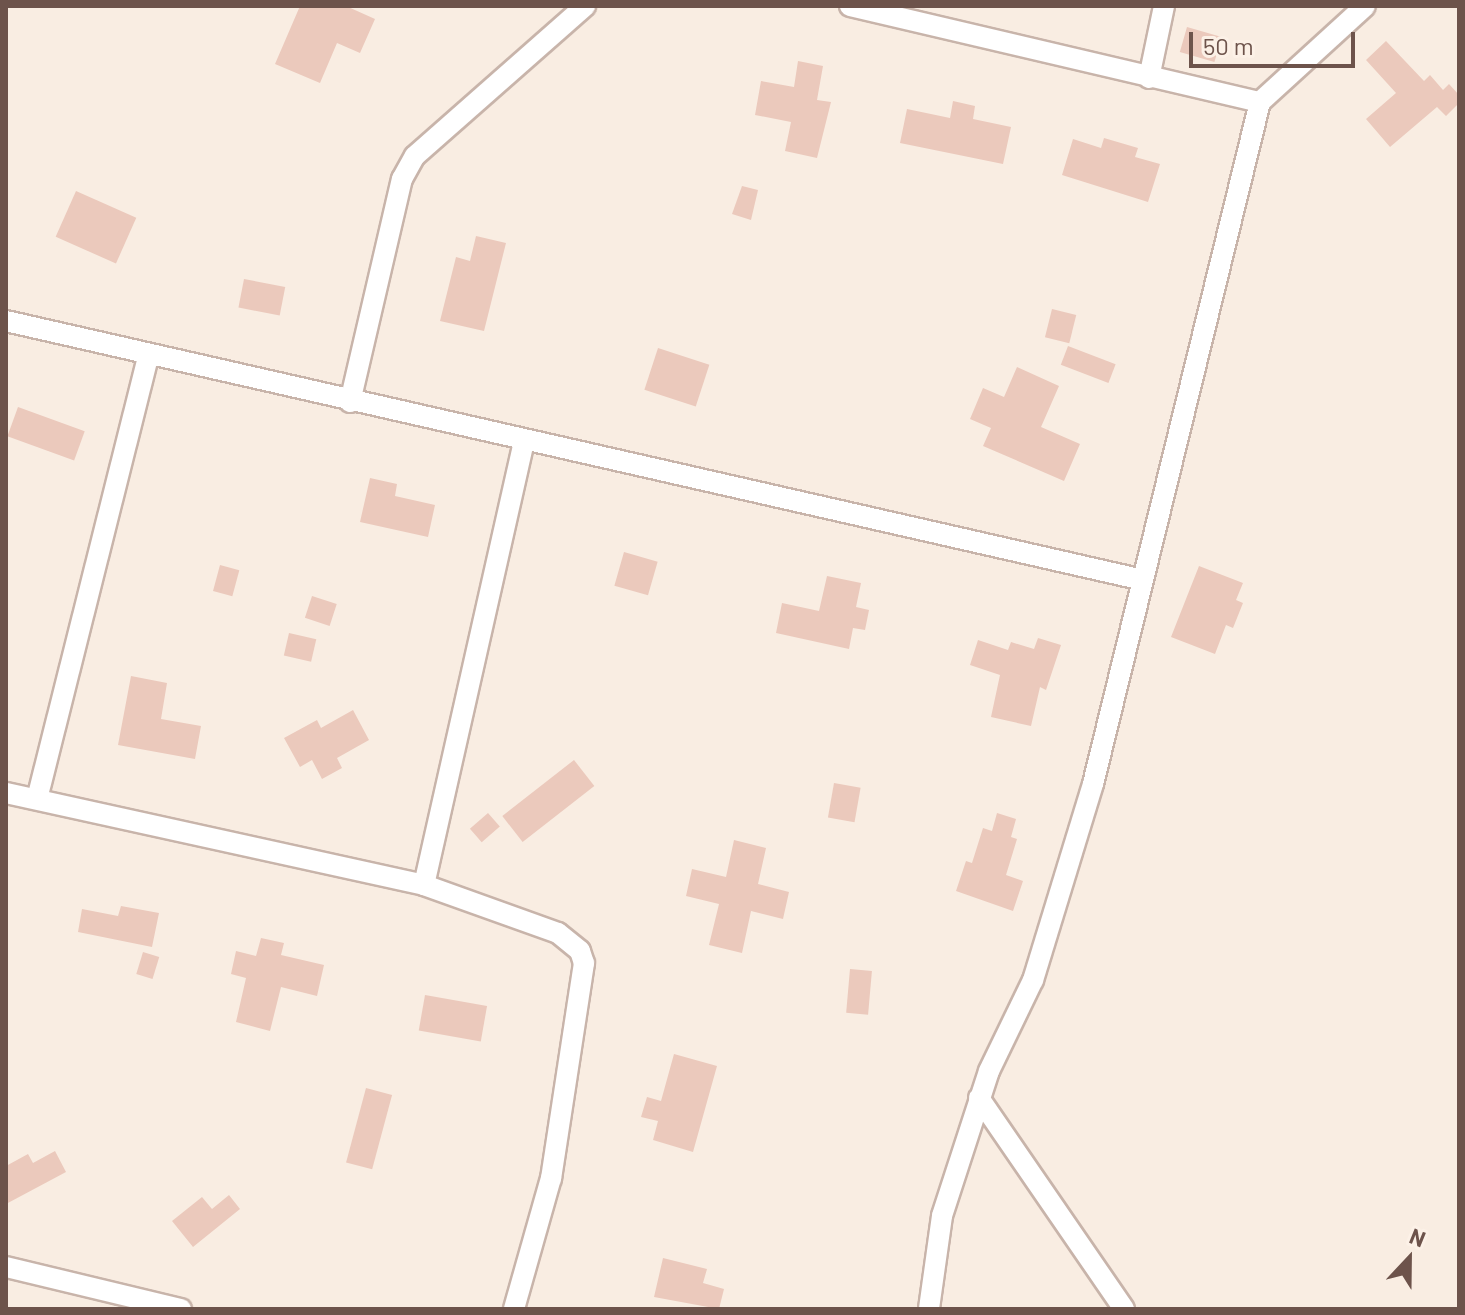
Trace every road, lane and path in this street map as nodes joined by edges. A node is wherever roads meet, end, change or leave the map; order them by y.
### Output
1 (585, 6) edge
2 (850, 6) edge
3 (1164, 6) edge
4 (1365, 6) edge
5 (1149, 78) junction
6 (1260, 102) junction
7 (6, 321) edge
8 (149, 354) junction
9 (350, 402) junction
10 (524, 440) junction
11 (1143, 580) junction
12 (6, 793) edge
13 (37, 799) junction
14 (424, 885) junction
15 (979, 1098) junction
16 (6, 1267) edge
17 (181, 1309) edge
18 (514, 1309) edge
19 (929, 1309) edge
20 (1124, 1309) edge

1 - 9 street
2 - 5 street
3 - 5 street
4 - 6 street
5 - 6 street
6 - 11 street
7 - 8 street
8 - 9 street
8 - 13 street
9 - 10 street
10 - 11 street
10 - 14 street
11 - 15 street
12 - 13 street
13 - 14 street
14 - 18 street
15 - 19 street
15 - 20 street
16 - 17 street

